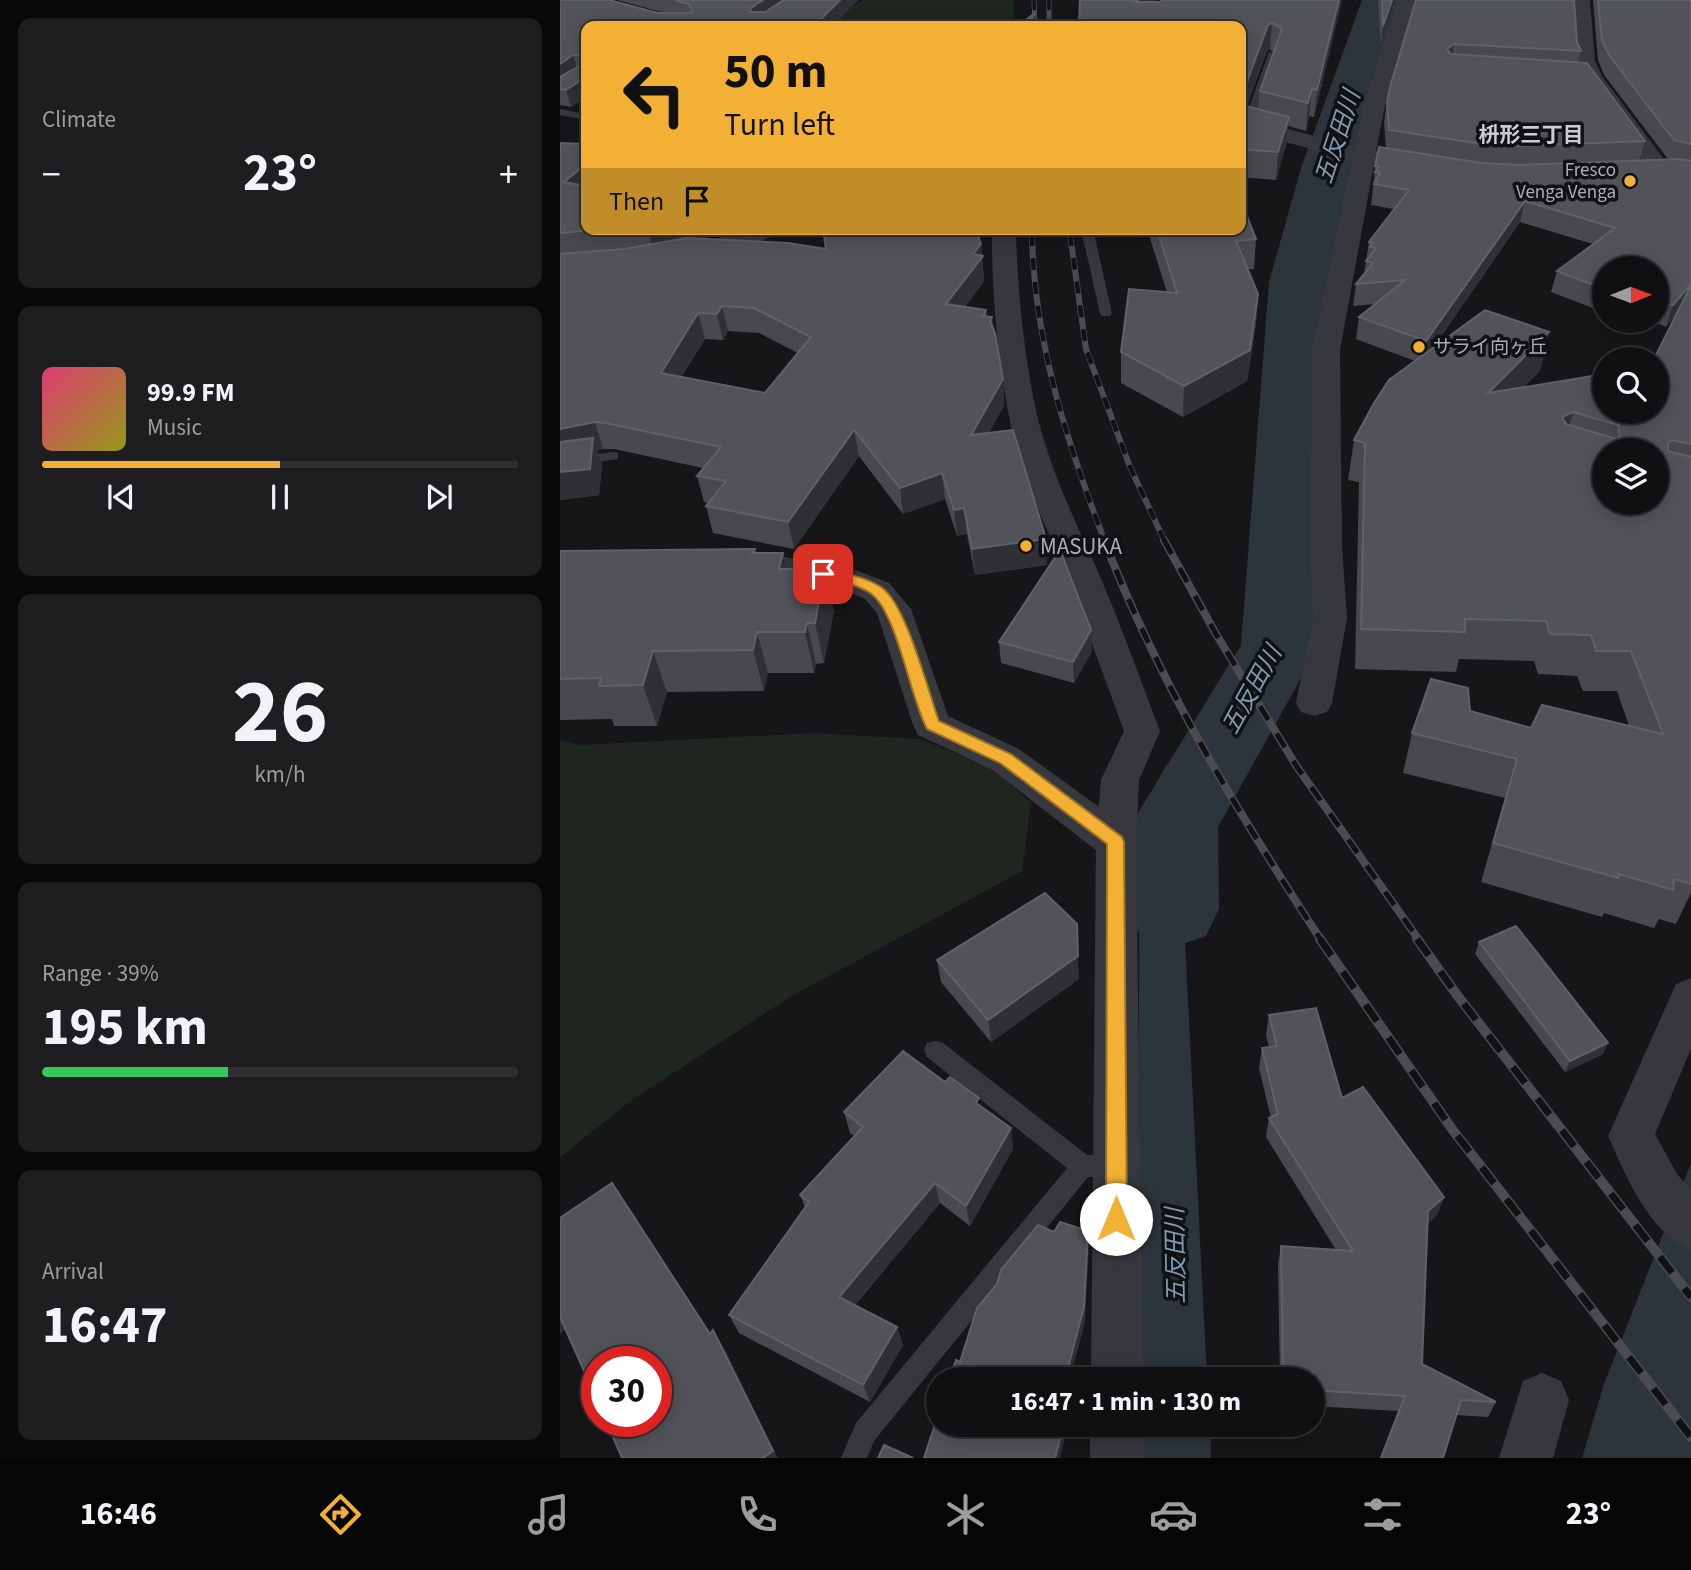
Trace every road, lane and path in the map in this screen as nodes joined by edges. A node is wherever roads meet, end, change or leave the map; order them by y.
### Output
1 (1407, 0) edge
2 (1581, 0) edge
3 (1272, 54) edge
4 (560, 112) edge
5 (581, 116) edge
6 (1246, 120) edge
7 (1246, 123) edge
8 (1359, 155) junction
9 (1401, 162) edge
10 (1634, 172) edge
11 (753, 235) edge
12 (1004, 235) edge
13 (1088, 235) edge
14 (670, 260) edge
15 (1106, 313) dead end
16 (613, 456) dead end
17 (560, 463) edge
18 (705, 562) edge
19 (1314, 703) dead end
20 (1116, 842) junction
21 (1691, 997) edge
22 (935, 1050) dead end
23 (1100, 1166) junction
24 (1691, 1226) edge
25 (1116, 1367) edge
26 (1542, 1400) dead end
27 (1117, 1437) edge
28 (854, 1458) edge
29 (1117, 1458) edge
30 (1526, 1458) edge

1 - 8 street
2 - 10 street
3 - 6 lane
4 - 5 lane
7 - 8 street
8 - 9 street
8 - 19 street
11 - 14 street
12 - 20 street
13 - 15 lane
16 - 17 lane
18 - 20 street
20 - 23 street
21 - 24 street
22 - 23 lane
23 - 25 street
23 - 28 lane
26 - 30 street
27 - 29 street

